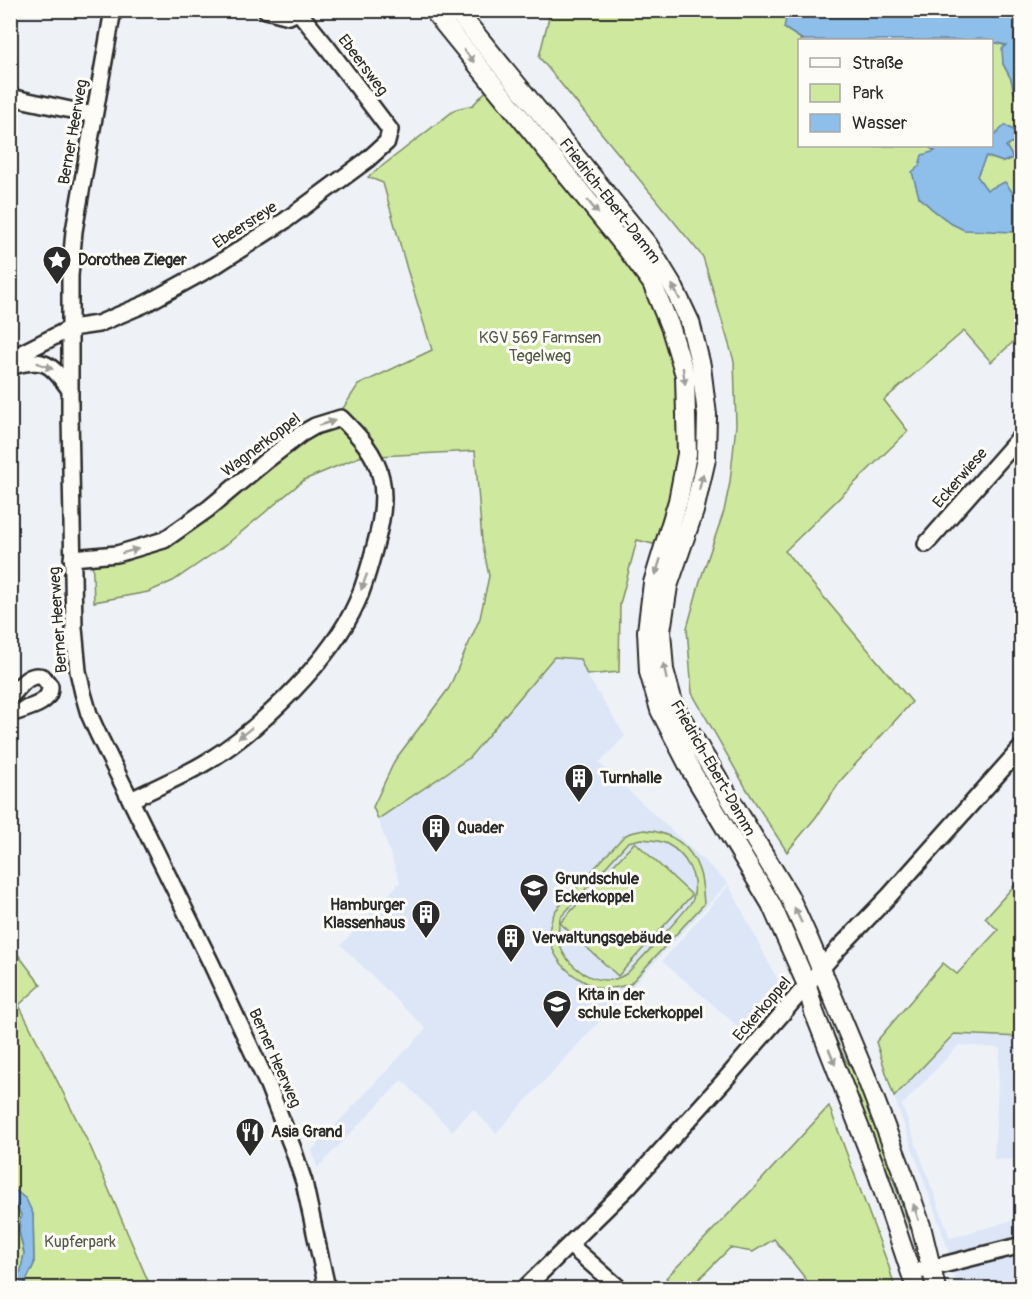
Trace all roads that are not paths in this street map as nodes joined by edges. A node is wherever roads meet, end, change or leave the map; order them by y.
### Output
1 (113, 10) edge
2 (266, 10) edge
3 (433, 10) edge
4 (456, 10) edge
5 (298, 11) edge
6 (10, 97) edge
7 (94, 115) junction
8 (387, 142) joint
9 (70, 328) junction
10 (10, 358) edge
11 (10, 367) edge
12 (70, 390) junction
13 (1022, 435) edge
14 (926, 544) dead end
15 (72, 558) junction
16 (10, 697) edge
17 (10, 714) edge
18 (1022, 747) edge
19 (131, 800) junction
20 (821, 968) junction
21 (804, 995) junction
22 (842, 1019) junction
23 (570, 1245) junction
24 (1022, 1245) edge
25 (932, 1269) junction
26 (914, 1281) edge
27 (327, 1288) edge
28 (525, 1288) edge
29 (619, 1288) edge
30 (936, 1288) edge

1 - 7 street, Berner Heerweg
2 - 5 street, Ebeersweg
3 -> 21 main road, Friedrich-Ebert-Damm
20 -> 4 main road, Friedrich-Ebert-Damm
5 - 8 street, Ebeersweg
6 - 7 street
7 - 9 street, Berner Heerweg
8 - 9 street, Ebeersreye
9 - 10 street, Ebeersreye
9 - 12 street, Berner Heerweg
11 -> 12 street
12 - 15 street, Berner Heerweg
13 - 14 street, Eckerwiese
15 - 19 street, Berner Heerweg
15 -> 19 street, Wagnerkoppel
16 - 17 street
18 - 20 street, Eckerkoppel
19 - 27 street, Berner Heerweg
20 - 21 street, Eckerkoppel
20 - 22 main road, Friedrich-Ebert-Damm
21 - 22 main road
21 - 23 street, Eckerkoppel
21 -> 26 main road, Friedrich-Ebert-Damm
25 -> 22 main road, Friedrich-Ebert-Damm
23 - 28 street, Eckerkoppel
23 - 29 street
24 - 25 street
25 - 26 street
25 - 30 main road, Friedrich-Ebert-Damm

